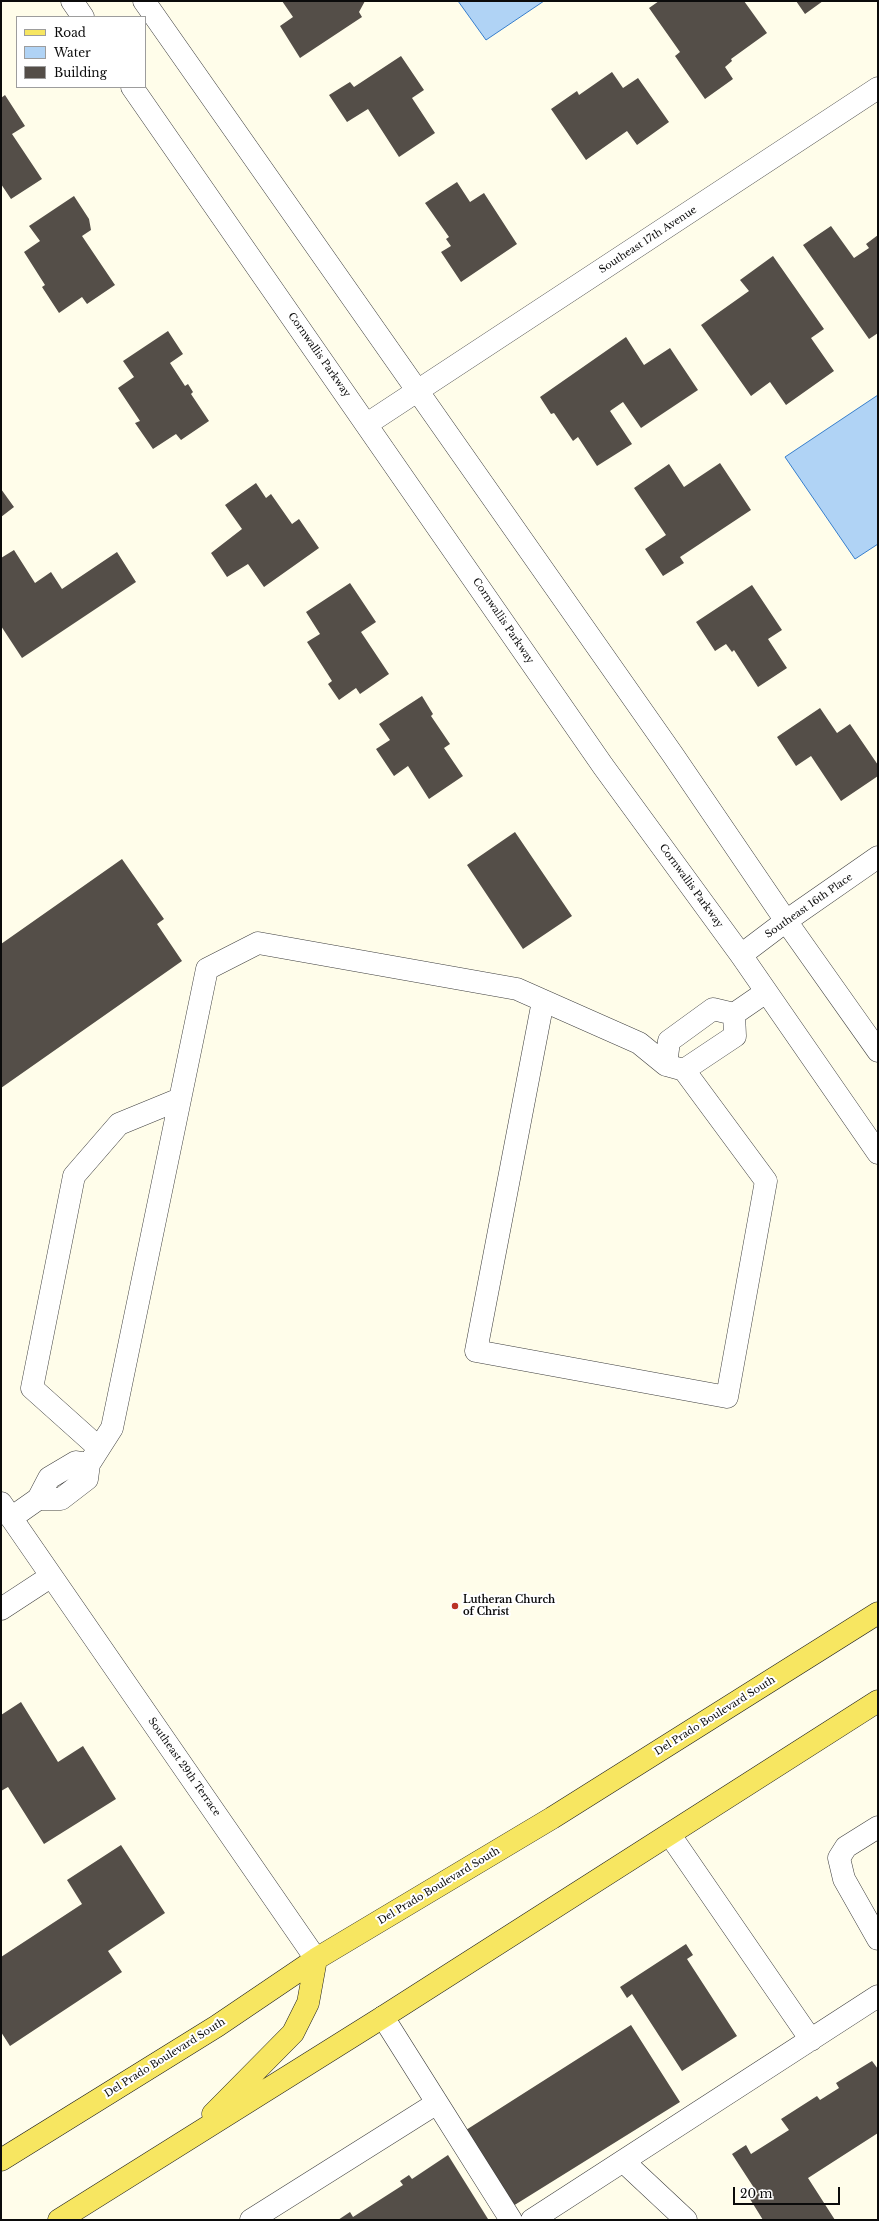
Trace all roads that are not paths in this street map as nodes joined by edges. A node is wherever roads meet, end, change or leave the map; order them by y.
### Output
1 (72, 1) edge
2 (144, 1) edge
3 (82, 16) edge
4 (133, 88) edge
5 (878, 88) edge
6 (417, 392) junction
7 (367, 424) junction
8 (878, 857) edge
9 (786, 921) junction
10 (741, 955) junction
11 (766, 992) junction
12 (543, 1001) junction
13 (734, 1014) junction
14 (878, 1051) edge
15 (675, 1067) junction
16 (180, 1099) junction
17 (878, 1153) edge
18 (94, 1456) junction
19 (6, 1510) edge
20 (50, 1577) junction
21 (1, 1609) edge
22 (878, 1613) edge
23 (878, 1702) edge
24 (878, 1827) edge
25 (670, 1835) junction
26 (878, 1939) edge
27 (316, 1959) junction
28 (878, 1996) edge
29 (383, 2017) junction
30 (811, 2040) junction
31 (437, 2103) junction
32 (187, 2141) junction
33 (1, 2160) edge
34 (623, 2161) junction
35 (59, 2220) edge
36 (251, 2220) edge
37 (511, 2220) edge
38 (532, 2220) edge
39 (686, 2220) edge

1 - 3 street
2 - 6 street
4 - 7 street, Cornwallis Parkway
5 - 6 street, Southeast 17th Avenue
6 - 7 street, Southeast 17th Avenue
6 - 9 street
7 - 10 street, Cornwallis Parkway
8 - 9 street, Southeast 16th Place
9 - 10 street, Southeast 16th Place
9 - 14 street
10 - 11 street, Cornwallis Parkway
11 - 13 street
11 - 17 street, Cornwallis Parkway
12 - 15 street
12 - 15 street
12 - 16 street
13 - 15 street
13 - 15 street
16 - 18 street
16 - 18 street
18 - 19 street
19 - 20 street, Southeast 29th Terrace
20 - 21 street
20 - 27 street, Southeast 29th Terrace
22 - 27 main road, Del Prado Boulevard South
23 - 25 main road
24 - 26 street
25 - 29 main road
25 - 30 street
27 - 32 main road
27 - 33 main road, Del Prado Boulevard South
28 - 30 street
29 - 31 street
29 - 32 main road
30 - 34 street
31 - 36 street
31 - 37 street
32 - 35 main road
34 - 38 street
34 - 39 street

